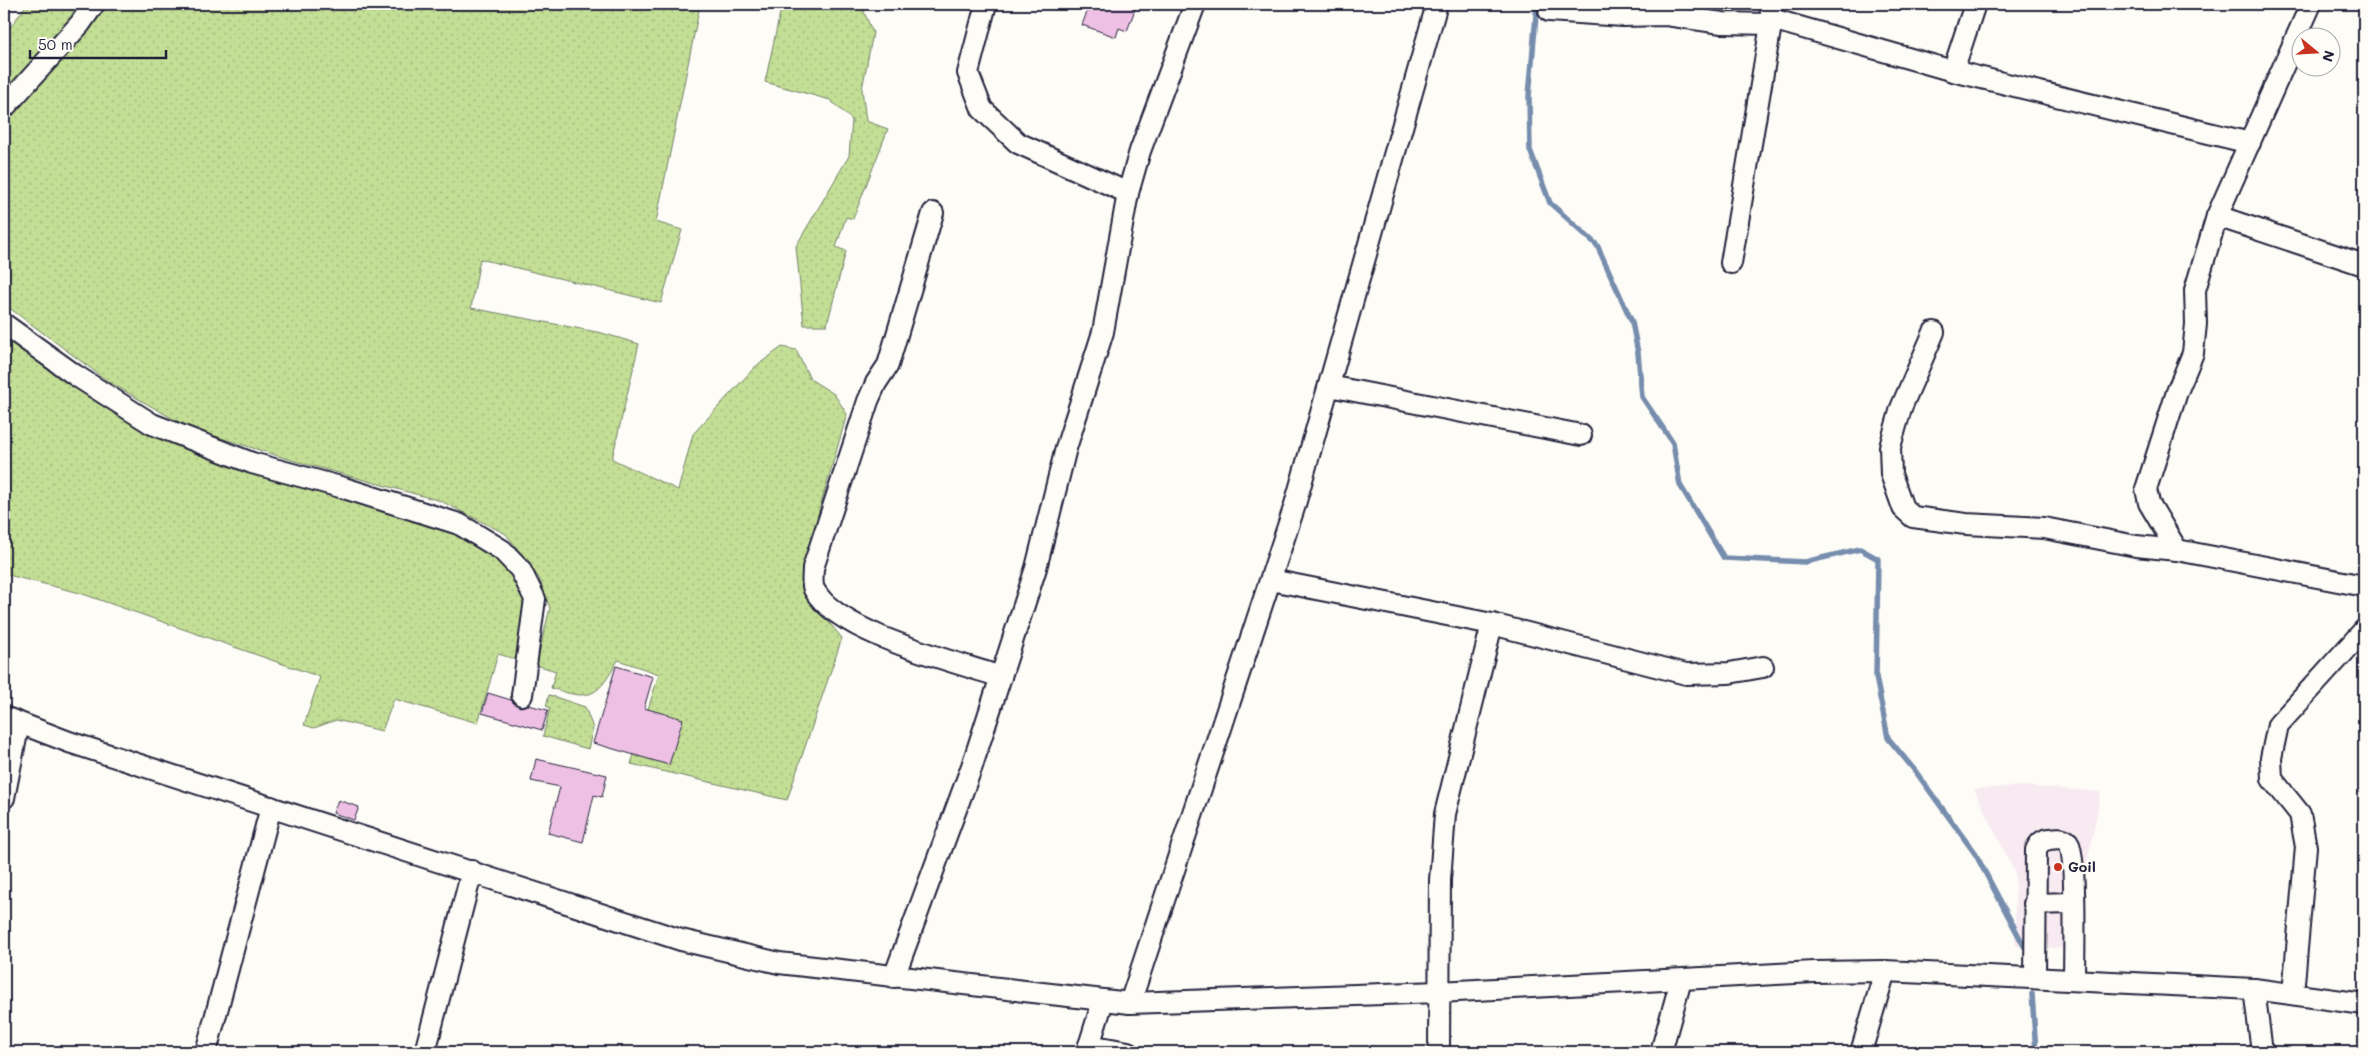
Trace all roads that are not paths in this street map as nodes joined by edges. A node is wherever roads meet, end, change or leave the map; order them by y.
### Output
1 (94, 4) edge
2 (986, 4) edge
3 (1195, 4) edge
4 (1437, 4) edge
5 (1975, 4) edge
6 (2311, 4) edge
7 (1548, 11) dead end
8 (1771, 16) edge
9 (1953, 71) junction
10 (4, 108) edge
11 (2250, 143) junction
12 (1128, 193) junction
13 (933, 213) dead end
14 (2217, 216) junction
15 (1731, 263) dead end
16 (2364, 265) edge
17 (4, 324) edge
18 (1934, 332) dead end
19 (1329, 386) junction
20 (1581, 435) dead end
21 (2177, 550) junction
22 (1271, 580) junction
23 (2364, 586) edge
24 (1492, 624) junction
25 (2364, 630) edge
26 (1763, 667) dead end
27 (1001, 677) junction
28 (522, 695) dead end
29 (12, 720) edge
30 (4, 798) edge
31 (272, 807) junction
32 (472, 871) junction
33 (2073, 903) junction
34 (2034, 904) junction
35 (1885, 971) junction
36 (894, 977) junction
37 (2035, 978) junction
38 (1681, 980) junction
39 (2074, 980) junction
40 (2254, 989) junction
41 (1439, 992) junction
42 (2293, 994) junction
43 (1103, 1001) junction
44 (1130, 1003) junction
45 (2364, 1004) edge
46 (1088, 1048) edge
47 (206, 1052) edge
48 (425, 1052) edge
49 (1128, 1052) edge
50 (1439, 1052) edge
51 (1661, 1052) edge
52 (1861, 1052) edge
53 (2262, 1052) edge

1 - 10 street
2 - 12 street
3 - 12 street
4 - 19 street
5 - 9 street
6 - 11 street
7 - 8 street
8 - 9 street
8 - 15 street
9 - 11 street
11 - 14 street
12 - 27 street
13 - 27 street
14 - 16 street
14 - 21 street
17 - 28 street
18 - 21 street
19 - 20 street
19 - 22 street
21 - 23 street
22 - 24 street
22 - 44 street
24 - 26 street
24 - 41 street
25 - 42 street
27 - 36 street
29 - 30 street
29 - 31 street
31 - 32 street
31 - 47 street
32 - 36 street
32 - 48 street
33 - 34 street
33 - 34 street
33 - 39 street
34 - 37 street
35 - 37 street
35 - 38 street
35 - 52 street
36 - 43 street
37 - 39 street
38 - 41 street
38 - 51 street
39 - 40 street
40 - 42 street
40 - 53 street
41 - 44 street
41 - 50 street
42 - 45 street
43 - 44 street
43 - 46 street
46 - 49 street

